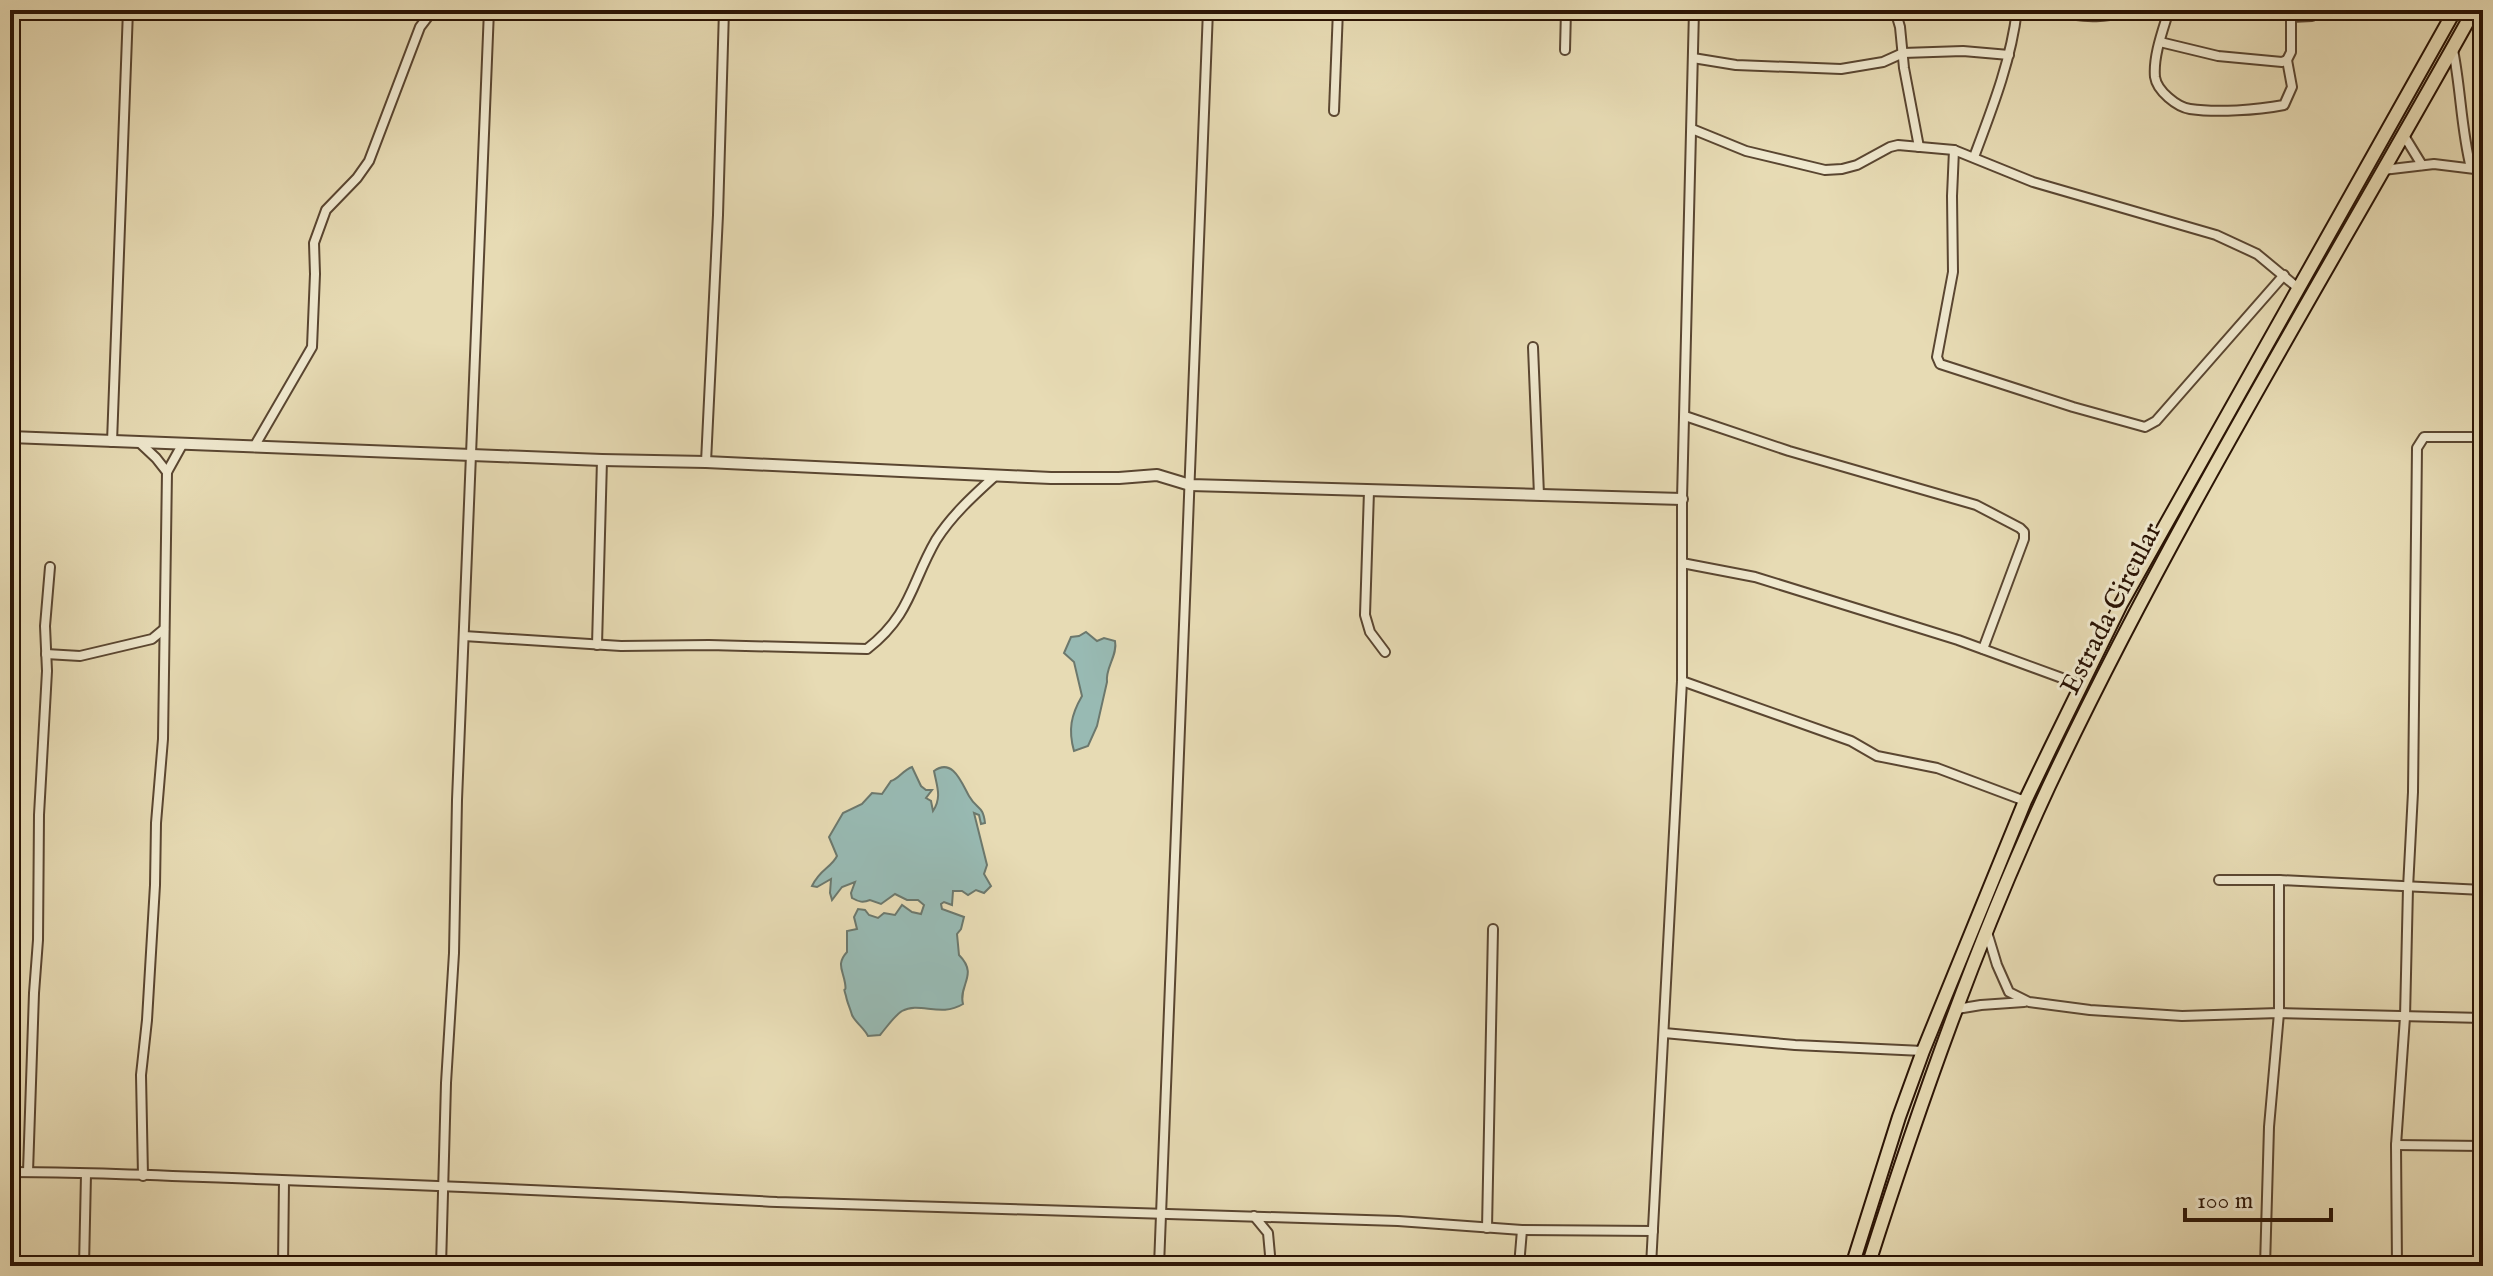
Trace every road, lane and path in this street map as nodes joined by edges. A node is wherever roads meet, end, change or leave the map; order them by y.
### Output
1 (128, 10) edge
2 (433, 10) edge
3 (489, 10) edge
4 (724, 10) edge
5 (1208, 10) edge
6 (1338, 10) edge
7 (1566, 10) edge
8 (1694, 10) edge
9 (1895, 10) edge
10 (2017, 10) edge
11 (2062, 10) edge
12 (2143, 10) edge
13 (2169, 10) edge
14 (2316, 10) edge
15 (2444, 10) edge
16 (2455, 10) edge
17 (2474, 10) edge
18 (2447, 25) junction
19 (2160, 42) junction
20 (2452, 49) junction
21 (1565, 50) dead end
22 (1903, 53) junction
23 (2009, 55) junction
24 (1693, 58) junction
25 (2287, 60) junction
26 (1334, 111) dead end
27 (1692, 129) junction
28 (2403, 134) junction
29 (1919, 147) junction
30 (1954, 150) junction
31 (1974, 157) junction
32 (2422, 165) junction
33 (2471, 168) junction
34 (2383, 170) junction
35 (2483, 170) edge
36 (2284, 275) junction
37 (2298, 288) junction
38 (1533, 347) dead end
39 (1685, 416) junction
40 (10, 437) edge
41 (2483, 437) edge
42 (112, 442) junction
43 (140, 443) junction
44 (182, 445) junction
45 (254, 447) junction
46 (471, 454) junction
47 (602, 460) junction
48 (706, 462) junction
49 (167, 472) junction
50 (995, 476) junction
51 (1190, 485) junction
52 (1369, 491) junction
53 (1539, 495) junction
54 (1682, 499) junction
55 (1682, 563) junction
56 (50, 567) dead end
57 (164, 629) junction
58 (464, 636) junction
59 (597, 645) junction
60 (1983, 649) junction
61 (1385, 652) dead end
62 (46, 654) junction
63 (1682, 681) junction
64 (2081, 685) junction
65 (2025, 801) junction
66 (2219, 880) dead end
67 (2279, 880) junction
68 (2408, 888) junction
69 (2483, 890) edge
70 (1493, 929) dead end
71 (1987, 932) junction
72 (2029, 1002) junction
73 (1957, 1009) junction
74 (2279, 1013) junction
75 (2405, 1017) junction
76 (2483, 1018) edge
77 (1664, 1033) junction
78 (1923, 1051) junction
79 (2396, 1145) junction
80 (2483, 1146) edge
81 (10, 1172) edge
82 (28, 1172) junction
83 (86, 1174) junction
84 (143, 1176) junction
85 (284, 1181) junction
86 (443, 1185) junction
87 (1159, 1213) junction
88 (1180, 1213) junction
89 (1254, 1216) junction
90 (1487, 1228) junction
91 (1160, 1230) junction
92 (1522, 1230) junction
93 (1653, 1231) junction
94 (84, 1266) edge
95 (283, 1266) edge
96 (441, 1266) edge
97 (1159, 1266) edge
98 (1271, 1266) edge
99 (1519, 1266) edge
100 (1651, 1266) edge
101 (1852, 1266) edge
102 (1868, 1266) edge
103 (2265, 1266) edge
104 (2397, 1266) edge

1 - 42 street
2 - 45 street
3 - 46 street
4 - 48 street
5 - 51 street
6 - 26 street
7 - 21 street
8 - 24 street
9 - 22 street
10 - 23 street
11 - 12 street
13 - 19 street
14 - 25 street
15 - 18 street
16 - 18 main road, Estrada Circular
17 - 20 main road, Estrada Circular
18 - 37 main road, Estrada Circular
19 - 25 street
19 - 25 street
20 - 28 main road, Estrada Circular
20 - 33 street
22 - 23 street
22 - 24 street
22 - 29 street
23 - 31 street
24 - 27 street
27 - 29 street
27 - 39 street
28 - 32 street
28 - 34 main road, Estrada Circular
29 - 30 street
30 - 31 street
30 - 36 street
31 - 36 street
32 - 33 street
32 - 34 street
33 - 35 street
34 - 71 main road, Estrada Circular
36 - 37 street
37 - 64 main road, Estrada Circular
38 - 53 street
39 - 54 street
39 - 60 street
40 - 42 street
41 - 68 street
42 - 43 street
43 - 44 street
43 - 49 street
44 - 45 street
44 - 49 street
45 - 46 street
46 - 47 street
46 - 58 street
47 - 48 street
47 - 59 street
48 - 50 street
49 - 57 street
50 - 51 street
50 - 59 street
51 - 52 street
51 - 87 street
52 - 53 street
52 - 61 street
53 - 54 street
54 - 55 street
55 - 60 street
55 - 63 street
56 - 62 street
57 - 62 street
57 - 84 street
58 - 59 street
58 - 86 street
60 - 64 street
62 - 82 street
63 - 65 street
63 - 77 street
64 - 65 main road, Estrada Circular
65 - 78 main road, Estrada Circular
66 - 67 street
67 - 68 street
67 - 74 street
68 - 69 street
68 - 75 street
70 - 90 street
71 - 72 street
71 - 73 main road, Estrada Circular
72 - 73 street
72 - 74 street
73 - 102 main road, Estrada Circular
74 - 75 street
74 - 103 street
75 - 76 street
75 - 79 street
77 - 78 street
77 - 93 street
78 - 101 main road, Estrada Circular
79 - 80 street
79 - 104 street
81 - 82 street
82 - 83 street
83 - 84 street
83 - 94 street
84 - 85 street
85 - 86 street
85 - 95 street
86 - 87 street
86 - 96 street
87 - 88 street
87 - 91 street
88 - 89 street
88 - 91 street
89 - 90 street
89 - 98 street
90 - 92 street
91 - 97 street
92 - 93 street
92 - 99 street
93 - 100 street

